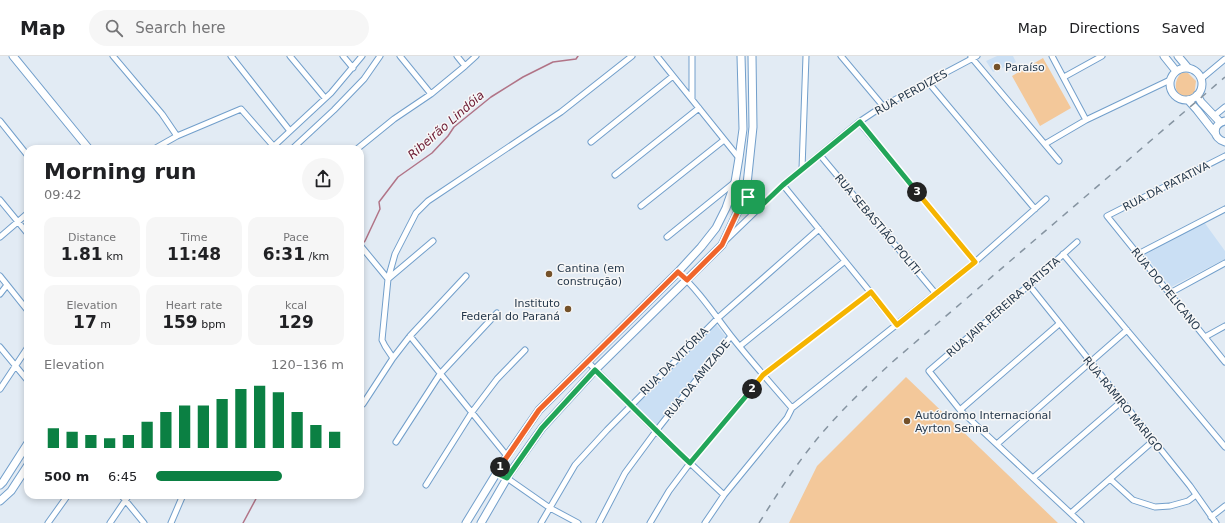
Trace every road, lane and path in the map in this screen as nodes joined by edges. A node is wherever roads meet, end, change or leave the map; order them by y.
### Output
1 (14, 56) edge
2 (113, 56) edge
3 (231, 56) edge
4 (290, 56) edge
5 (343, 56) edge
6 (362, 56) edge
7 (380, 56) edge
8 (400, 56) edge
9 (457, 56) edge
10 (476, 56) edge
11 (632, 56) edge
12 (657, 56) edge
13 (692, 56) edge
14 (741, 56) edge
15 (752, 56) edge
16 (806, 56) edge
17 (841, 56) edge
18 (1052, 56) edge
19 (1102, 56) edge
20 (1164, 56) edge
21 (1178, 56) edge
22 (973, 57) edge
23 (1225, 59) edge
24 (465, 66) junction
25 (353, 68) junction
26 (1188, 68) junction
27 (1176, 71) junction
28 (673, 76) junction
29 (1064, 77) junction
30 (1201, 79) junction
31 (1170, 80) junction
32 (928, 82) junction
33 (431, 94) junction
34 (1198, 95) junction
35 (325, 98) junction
36 (692, 99) junction
37 (1188, 100) junction
38 (883, 106) junction
39 (1225, 107) edge
40 (699, 108) junction
41 (1214, 116) junction
42 (1086, 120) junction
43 (0, 121) edge
44 (1222, 121) edge
45 (860, 122) junction
46 (290, 131) junction
47 (1215, 133) junction
48 (177, 136) junction
49 (724, 140) junction
50 (591, 142) dead end
51 (1225, 142) edge
52 (1045, 144) junction
53 (86, 145) edge
54 (161, 145) edge
55 (272, 145) edge
56 (278, 145) edge
57 (296, 145) edge
58 (362, 145) edge
59 (24, 151) edge
60 (820, 155) junction
61 (1225, 156) edge
62 (739, 158) junction
63 (1059, 160) dead end
64 (802, 169) junction
65 (615, 175) dead end
66 (735, 182) junction
67 (783, 185) junction
68 (746, 194) junction
69 (1046, 199) dead end
70 (0, 200) edge
71 (641, 206) dead end
72 (759, 208) junction
73 (1035, 209) junction
74 (1225, 209) edge
75 (1107, 216) joint
76 (24, 217) edge
77 (18, 222) junction
78 (24, 229) edge
79 (819, 229) junction
80 (0, 237) edge
81 (667, 237) dead end
82 (434, 241) dead end
83 (1077, 242) dead end
84 (722, 245) junction
85 (364, 250) edge
86 (1063, 254) junction
87 (1138, 254) junction
88 (845, 261) junction
89 (975, 262) junction
90 (1225, 263) edge
91 (678, 272) junction
92 (0, 276) edge
93 (466, 276) dead end
94 (388, 279) junction
95 (687, 280) junction
96 (7, 285) junction
97 (1029, 285) junction
98 (871, 292) junction
99 (1170, 293) junction
100 (0, 294) edge
101 (936, 294) junction
102 (24, 306) edge
103 (497, 313) dead end
104 (718, 318) junction
105 (1059, 324) junction
106 (897, 325) junction
107 (1225, 326) edge
108 (1127, 330) junction
109 (410, 336) junction
110 (731, 336) junction
111 (1205, 337) junction
112 (740, 346) junction
113 (0, 347) edge
114 (525, 350) dead end
115 (24, 353) edge
116 (393, 358) junction
117 (588, 362) junction
118 (1225, 362) edge
119 (1091, 363) junction
120 (16, 366) junction
121 (595, 370) junction
122 (440, 374) junction
123 (763, 375) junction
124 (24, 376) edge
125 (0, 389) edge
126 (364, 402) edge
127 (1122, 402) junction
128 (631, 405) junction
129 (792, 408) junction
130 (960, 410) junction
131 (472, 412) junction
132 (656, 431) junction
133 (1153, 441) junction
134 (396, 442) dead end
135 (997, 444) junction
136 (1225, 447) edge
137 (24, 449) edge
138 (507, 456) junction
139 (690, 463) junction
140 (24, 471) edge
141 (496, 473) junction
142 (507, 478) junction
143 (1033, 478) junction
144 (1110, 479) junction
145 (0, 485) edge
146 (426, 485) dead end
147 (724, 495) junction
148 (1196, 495) junction
149 (65, 499) edge
150 (181, 499) edge
151 (125, 500) joint
152 (0, 501) edge
153 (1225, 506) edge
154 (550, 508) junction
155 (1071, 513) junction
156 (1211, 517) junction
157 (48, 523) edge
158 (110, 523) edge
159 (144, 523) edge
160 (171, 523) edge
161 (466, 523) edge
162 (481, 523) edge
163 (541, 523) edge
164 (578, 523) edge
165 (599, 523) edge
166 (650, 523) edge
167 (705, 523) edge
168 (1081, 523) edge
169 (1216, 523) edge

1 - 53 street
2 - 48 street
3 - 46 street
4 - 35 street
5 - 25 street
6 - 25 street
7 - 57 street
8 - 33 street
9 - 24 street
10 - 24 street
11 - 94 street
12 - 28 street
13 - 36 street
14 - 62 street
15 - 68 street
16 - 64 street
17 - 38 street
18 - 29 street
19 - 29 street
20 - 27 street
21 - 26 street
22 - 32 street, RUA PERDIZES
22 - 52 street
23 - 30 street
24 - 33 street
25 - 35 street
26 - 27 street
26 - 30 street
27 - 31 street
28 - 36 street
28 - 50 street
29 - 42 street
30 - 34 street
31 - 37 street
31 - 42 street
32 - 38 street, RUA PERDIZES
32 - 73 street
33 - 58 street
34 - 37 street
34 - 41 street
35 - 46 street
36 - 40 street
37 - 47 street
38 - 45 street, RUA PERDIZES
39 - 41 street
40 - 49 street
40 - 65 street
41 - 44 street
42 - 52 street
43 - 59 street
44 - 47 street
45 - 60 street, RUA PERDIZES
45 - 89 street
46 - 56 street
47 - 51 street
48 - 54 street
48 - 55 street
49 - 62 street
49 - 71 street
52 - 63 street
60 - 64 street, RUA PERDIZES
60 - 101 street, RUA SEBASTIÃO POLITI
61 - 75 street, RUA DA PATATIVA
62 - 66 street
64 - 67 street, RUA PERDIZES
66 - 81 street
66 - 91 street
67 - 72 street, RUA PERDIZES
67 - 79 street
68 - 72 street
68 - 84 street
69 - 73 street
70 - 77 street
72 - 84 street, RUA PERDIZES
73 - 89 street
74 - 87 street
75 - 87 street, RUA DO PELICANO
76 - 77 street
77 - 78 street
77 - 80 street
79 - 88 street
79 - 104 street
82 - 94 street
83 - 86 street, RUA JAIR PEREIRA BATISTA
84 - 95 street
85 - 94 street
86 - 97 street, RUA JAIR PEREIRA BATISTA
86 - 108 street
87 - 99 street, RUA DO PELICANO
88 - 98 street
88 - 112 street
89 - 101 street
90 - 99 street
91 - 95 street, RUA DA VITÓRIA
91 - 117 street
92 - 96 street
93 - 109 street
94 - 116 street
95 - 104 street, RUA DA VITÓRIA
95 - 121 street
96 - 100 street
96 - 102 street
97 - 105 street, RUA RAMIRO MARIGO
97 - 130 street, RUA JAIR PEREIRA BATISTA
98 - 106 street
98 - 123 street
99 - 111 street, RUA DO PELICANO
101 - 106 street
103 - 122 street
104 - 110 street, RUA DA VITÓRIA
104 - 128 street, RUA DA VITÓRIA
105 - 119 street, RUA RAMIRO MARIGO
105 - 130 street
106 - 129 street
107 - 111 street
108 - 119 street
108 - 136 street
109 - 116 street
109 - 122 street
110 - 112 street, RUA DA VITÓRIA
110 - 132 street, RUA DA AMIZADE
111 - 118 street, RUA DO PELICANO
112 - 123 street, RUA DA VITÓRIA
113 - 120 street
114 - 131 street
115 - 120 street
116 - 126 street
117 - 121 street
117 - 138 street
119 - 127 street, RUA RAMIRO MARIGO
119 - 135 street
120 - 124 street
120 - 125 street
121 - 128 street
121 - 142 street
122 - 131 street
122 - 134 street
123 - 129 street, RUA DA VITÓRIA
123 - 139 street
127 - 133 street, RUA RAMIRO MARIGO
127 - 143 street
128 - 132 street
128 - 154 street, RUA DA VITÓRIA
129 - 147 street
130 - 135 street
131 - 138 street
131 - 146 street
132 - 139 street
132 - 165 street, RUA DA AMIZADE
133 - 144 street
133 - 148 street, RUA RAMIRO MARIGO
135 - 143 street
137 - 145 street
138 - 141 street
139 - 147 street
139 - 166 street
140 - 152 street
141 - 142 street
141 - 161 street
142 - 154 street
142 - 162 street
143 - 155 street
144 - 148 street
144 - 155 street
147 - 167 street
148 - 156 street, RUA RAMIRO MARIGO
149 - 157 street
150 - 160 street
151 - 158 street
151 - 159 street
153 - 156 street
154 - 163 street, RUA DA VITÓRIA
154 - 164 street
155 - 168 street
156 - 169 street, RUA RAMIRO MARIGO

